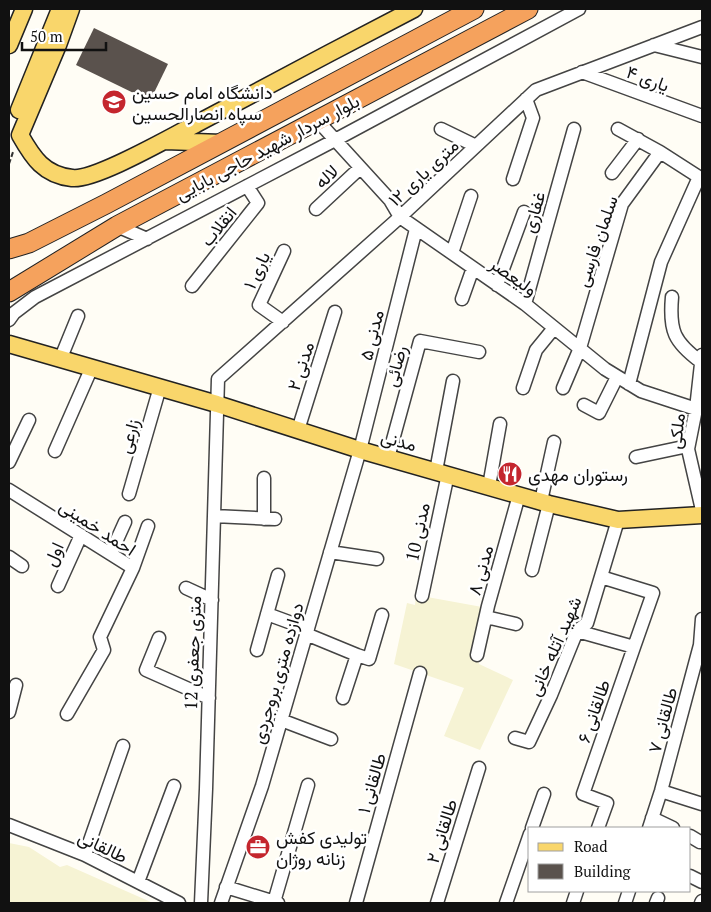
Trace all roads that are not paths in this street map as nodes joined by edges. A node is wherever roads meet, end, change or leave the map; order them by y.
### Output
1 (24, 9) edge
2 (60, 9) edge
3 (71, 9) edge
4 (414, 9) edge
5 (474, 9) edge
6 (528, 9) edge
7 (579, 9) edge
8 (702, 27) edge
9 (9, 45) edge
10 (654, 45) junction
11 (702, 57) edge
12 (582, 72) junction
13 (526, 99) junction
14 (702, 116) edge
15 (317, 120) junction
16 (256, 125) junction
17 (574, 128) dead end
18 (441, 129) dead end
19 (618, 129) dead end
20 (12, 139) edge
21 (638, 139) junction
22 (335, 140) junction
23 (164, 141) junction
24 (222, 143) junction
25 (476, 146) junction
26 (267, 147) junction
27 (660, 152) junction
28 (360, 168) junction
29 (612, 173) dead end
30 (700, 178) edge
31 (514, 179) dead end
32 (247, 186) junction
33 (472, 196) dead end
34 (316, 209) dead end
35 (524, 212) dead end
36 (400, 217) junction
37 (117, 226) junction
38 (416, 229) junction
39 (147, 239) junction
40 (9, 249) edge
41 (284, 251) dead end
42 (452, 254) junction
43 (473, 268) junction
44 (497, 284) junction
45 (192, 286) dead end
46 (9, 292) edge
47 (672, 297) dead end
48 (462, 299) dead end
49 (525, 304) junction
50 (335, 312) dead end
51 (78, 316) dead end
52 (9, 320) edge
53 (283, 322) junction
54 (554, 328) junction
55 (9, 344) edge
56 (580, 348) junction
57 (480, 352) dead end
58 (702, 359) edge
59 (60, 360) junction
60 (92, 367) junction
61 (617, 377) junction
62 (453, 381) dead end
63 (629, 384) junction
64 (701, 386) edge
65 (160, 387) junction
66 (523, 388) dead end
67 (563, 388) dead end
68 (217, 404) junction
69 (584, 405) dead end
70 (696, 409) junction
71 (29, 420) dead end
72 (500, 424) dead end
73 (298, 430) junction
74 (694, 440) edge
75 (554, 442) dead end
76 (360, 450) junction
77 (55, 451) dead end
78 (636, 457) dead end
79 (388, 458) junction
80 (9, 462) edge
81 (442, 473) junction
82 (264, 478) dead end
83 (489, 486) junction
84 (9, 490) edge
85 (129, 494) dead end
86 (519, 495) junction
87 (545, 502) junction
88 (702, 510) edge
89 (702, 514) edge
90 (214, 516) junction
91 (618, 520) junction
92 (125, 522) dead end
93 (148, 526) dead end
94 (81, 535) junction
95 (330, 552) junction
96 (111, 553) junction
97 (9, 557) edge
98 (377, 560) dead end
99 (22, 566) dead end
100 (133, 568) junction
101 (532, 570) dead end
102 (278, 575) dead end
103 (601, 577) junction
104 (58, 586) dead end
105 (186, 588) dead end
106 (422, 596) dead end
107 (212, 600) junction
108 (267, 614) junction
109 (382, 615) dead end
110 (486, 617) junction
111 (702, 619) edge
112 (516, 624) dead end
113 (577, 631) junction
114 (307, 632) junction
115 (160, 638) dead end
116 (636, 642) junction
117 (257, 650) dead end
118 (477, 654) dead end
119 (357, 655) junction
120 (420, 673) dead end
121 (16, 685) dead end
122 (209, 698) junction
123 (343, 698) dead end
124 (9, 712) edge
125 (66, 714) dead end
126 (281, 720) junction
127 (515, 738) dead end
128 (331, 739) dead end
129 (123, 746) dead end
130 (479, 768) dead end
131 (308, 784) dead end
132 (174, 786) dead end
133 (661, 791) junction
134 (544, 794) dead end
135 (702, 804) edge
136 (650, 823) edge
137 (9, 825) edge
138 (532, 827) edge
139 (598, 827) edge
140 (668, 827) edge
141 (528, 840) edge
142 (85, 855) junction
143 (138, 882) junction
144 (226, 887) junction
145 (179, 903) edge
146 (201, 903) edge
147 (221, 903) edge
148 (276, 903) edge
149 (356, 903) edge
150 (437, 903) edge
151 (506, 903) edge

1 - 9 main road
2 - 20 main road
3 - 20 main road
4 - 23 main road
5 - 16 highway, بلوار سردار شهید حاجی بابایی
6 - 15 highway, بلوار سردار شهید حاجی بابایی
7 - 22 street
8 - 10 street, ۱۲ متری یاری
10 - 11 street
10 - 12 street, ۱۲ متری یاری
12 - 13 street, ۱۲ متری یاری
12 - 14 street, یاری ۴
13 - 25 street, ۱۲ متری یاری
13 - 31 street
15 - 22 street, ولیعصر
15 - 26 highway, بلوار سردار شهید حاجی بابایی
16 - 24 highway, بلوار سردار شهید حاجی بابایی
16 - 26 highway
17 - 49 street, غفاری
18 - 25 street
19 - 21 street
20 - 23 main road
21 - 27 street
21 - 29 street
22 - 28 street, ولیعصر
22 - 32 street
23 - 24 main road
24 - 40 highway, بلوار سردار شهید حاجی بابایی
25 - 36 street, ۱۲ متری یاری
26 - 37 highway, بلوار سردار شهید حاجی بابایی
27 - 30 street
27 - 56 street, سلمان فارسی
28 - 34 street, لاله
28 - 36 street, ولیعصر
30 - 63 street
32 - 39 street
32 - 45 street, انقلاب
33 - 42 street
35 - 44 street
36 - 38 street, ولیعصر
36 - 53 street, ۱۲ متری یاری
37 - 39 street
37 - 46 highway, بلوار سردار شهید حاجی بابایی
38 - 42 street, ولیعصر
38 - 76 street, مدنی ۵
39 - 52 street
41 - 53 street, یاری ۱
42 - 43 street, ولیعصر
43 - 44 street, ولیعصر
43 - 48 street
44 - 49 street, ولیعصر
47 - 58 street
49 - 54 street, ولیعصر
50 - 73 street, مدنی ۲
51 - 59 street
53 - 68 street, ۱۲ متری یاری
54 - 56 street, ولیعصر
54 - 66 street
55 - 59 main road, مدنی
56 - 61 street, ولیعصر
56 - 67 street, سلمان فارسی
57 - 79 street, رضائی
58 - 64 street, ملکی
59 - 60 main road, مدنی
60 - 65 main road, مدنی
60 - 77 street
61 - 63 street, ولیعصر
61 - 69 street
62 - 81 street, مدنی 10
63 - 70 street, ولیعصر
64 - 70 street, ملکی
65 - 68 main road, مدنی
65 - 85 street, زارعی
68 - 73 main road, مدنی
68 - 90 street, 12 متری جعفری
70 - 74 street, ملکی
71 - 80 street
72 - 83 street
73 - 76 main road, مدنی
74 - 78 street
74 - 88 street, ملکی
75 - 87 street
76 - 79 main road, مدنی
76 - 95 street, دوازده متری بروجردی
79 - 81 main road, مدنی
81 - 83 main road, مدنی
81 - 106 street, مدنی 10
82 - 90 street
83 - 86 main road, مدنی
84 - 94 street, احمد خمینی
86 - 87 main road, مدنی
86 - 110 street, مدنی ۸
87 - 91 main road, مدنی
87 - 101 street
89 - 91 main road, مدنی
90 - 107 street, 12 متری جعفری
91 - 103 street, شهید آتله خانی
92 - 96 street
93 - 100 street
94 - 96 street, احمد خمینی
94 - 104 street, اول
95 - 98 street
95 - 114 street, دوازده متری بروجردی
96 - 100 street, احمد خمینی
97 - 99 street
100 - 125 street, احمد خمینی
102 - 108 street
103 - 113 street, شهید آتله خانی
103 - 116 street
105 - 107 street
107 - 122 street, 12 متری جعفری
108 - 114 street
108 - 117 street
109 - 119 street
110 - 112 street
110 - 118 street, مدنی ۸
111 - 133 street, طالقانی ۷
113 - 116 street
113 - 127 street, شهید آتله خانی
114 - 119 street
114 - 126 street, دوازده متری بروجردی
115 - 122 street
116 - 139 street, طالقانی ۶
119 - 123 street
120 - 149 street, طالقانی ۱
121 - 124 street
122 - 146 street, 12 متری جعفری
126 - 128 street
126 - 144 street, دوازده متری بروجردی
129 - 142 street
130 - 150 street, طالقانی ۲
131 - 148 street
132 - 143 street
133 - 135 street
133 - 136 street, طالقانی ۷
134 - 138 street
136 - 140 street
137 - 142 street, طالقانی
141 - 151 street
142 - 143 street, طالقانی
143 - 145 street, طالقانی
144 - 147 street, دوازده متری بروجردی
144 - 148 street

